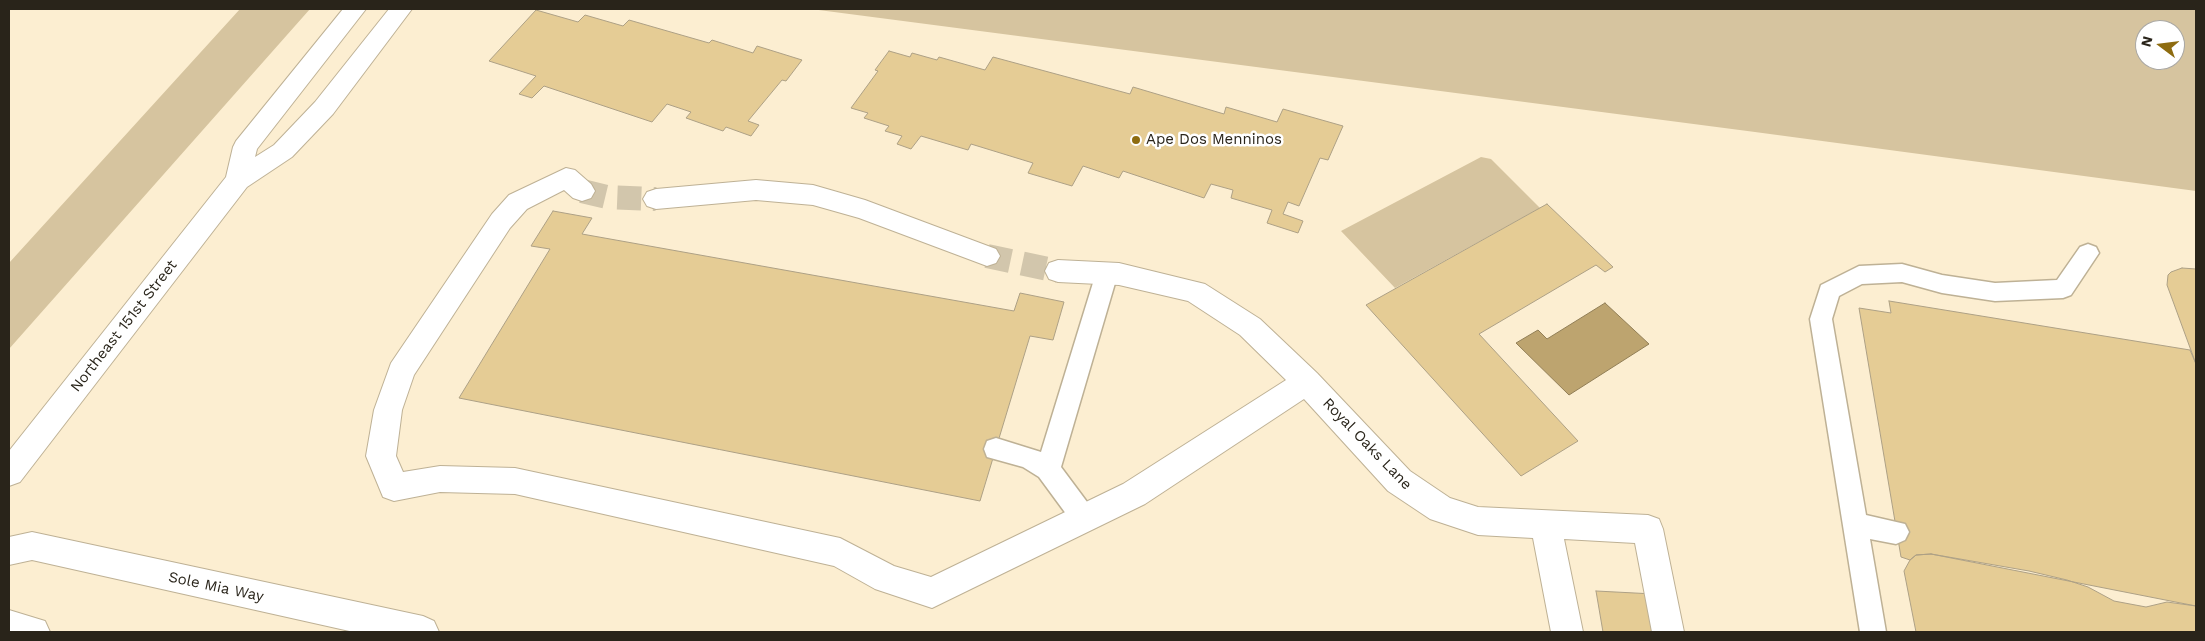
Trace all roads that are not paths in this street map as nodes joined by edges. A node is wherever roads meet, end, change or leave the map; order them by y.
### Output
1 (355, 9) edge
2 (400, 9) edge
3 (238, 180) junction
4 (582, 191) tunnel mouth
5 (656, 199) tunnel mouth
6 (2088, 253) dead end
7 (987, 256) tunnel mouth
8 (1058, 271) tunnel mouth
9 (1107, 273) junction
10 (1307, 382) junction
11 (996, 449) dead end
12 (1048, 469) junction
13 (9, 473) edge
14 (1084, 518) junction
15 (1546, 524) junction
16 (1855, 524) junction
17 (1896, 532) dead end
18 (9, 551) edge
19 (9, 626) edge
20 (34, 632) edge
21 (423, 632) edge
22 (1567, 632) edge
23 (1668, 632) edge
24 (1873, 632) edge

1 - 3 street, Northeast 151st Street
2 - 3 street, Northeast 151st Street
3 - 13 street, Northeast 151st Street
4 - 14 street
5 - 7 street
6 - 16 lane
8 - 9 street, Royal Oaks Lane
9 - 10 street, Royal Oaks Lane
9 - 12 lane
10 - 14 street
10 - 15 street, Royal Oaks Lane
11 - 12 lane
12 - 14 lane
15 - 22 street
15 - 23 street, Royal Oaks Lane
16 - 17 lane
16 - 24 lane
18 - 21 street, Sole Mia Way
19 - 20 street

